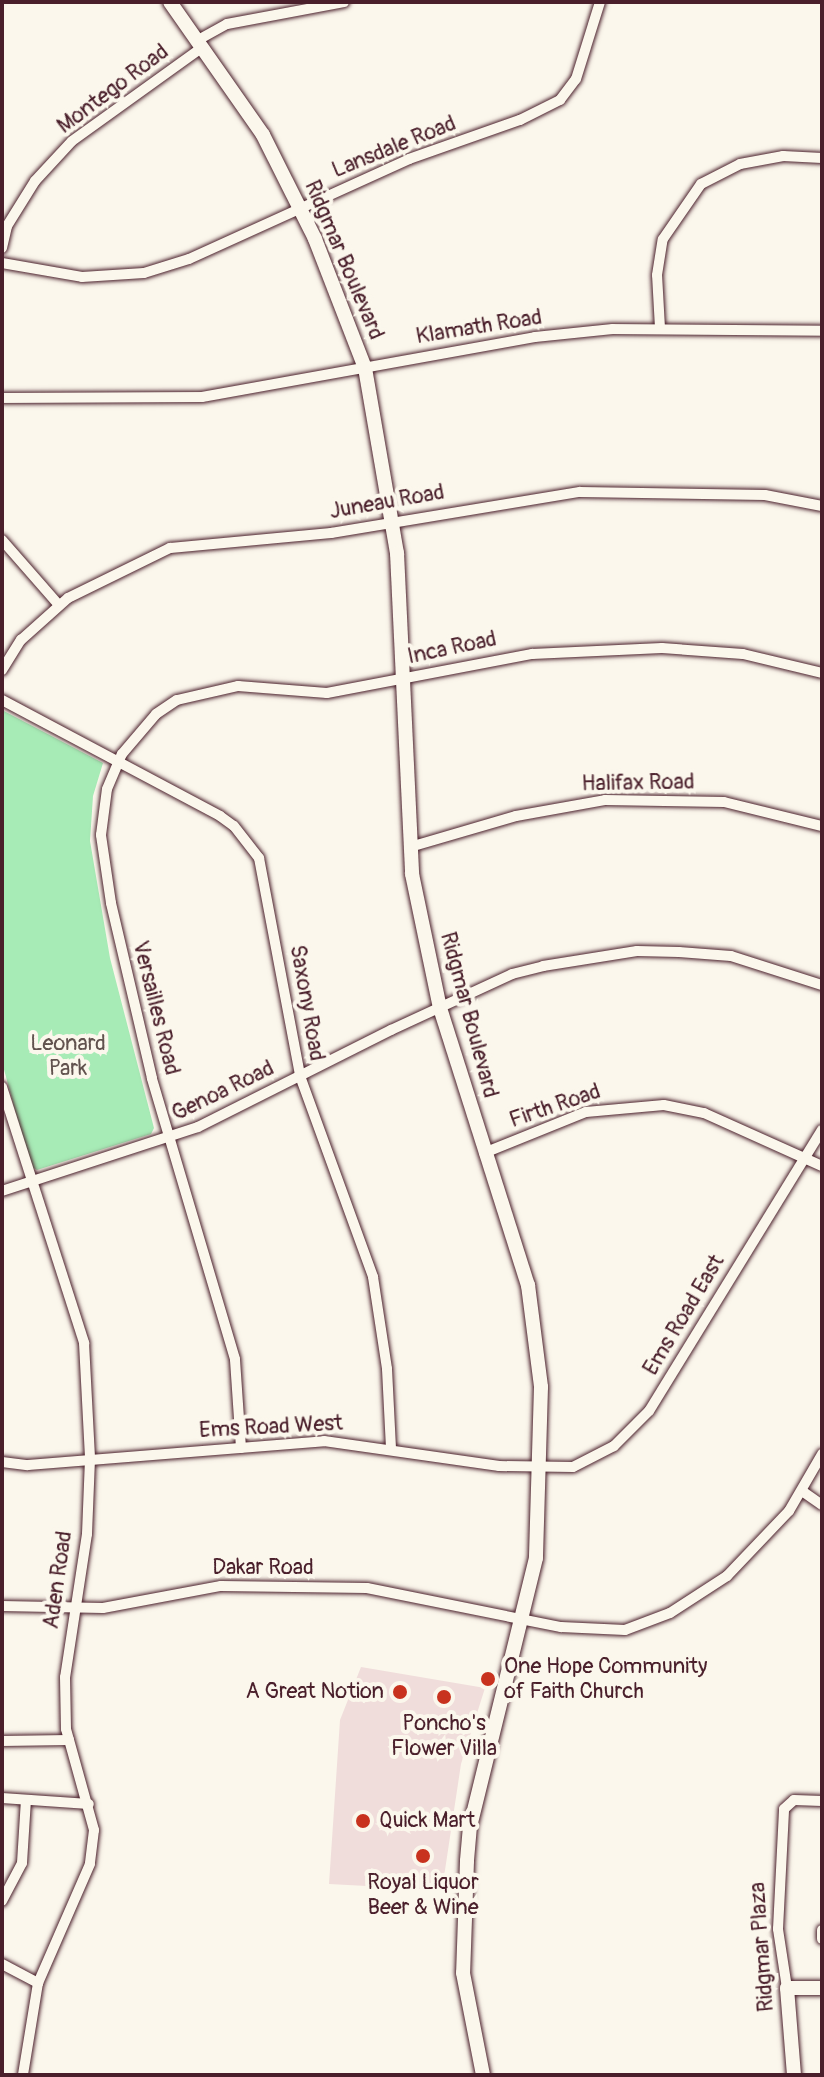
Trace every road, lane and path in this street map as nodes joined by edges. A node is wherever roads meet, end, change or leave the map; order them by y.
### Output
1 (170, 2) edge
2 (344, 2) edge
3 (600, 2) edge
4 (200, 44) junction
5 (822, 158) edge
6 (300, 208) junction
7 (2, 248) edge
8 (2, 263) edge
9 (660, 328) junction
10 (822, 331) edge
11 (365, 368) junction
12 (2, 398) edge
13 (822, 506) edge
14 (393, 521) junction
15 (2, 540) edge
16 (59, 605) junction
17 (2, 670) edge
18 (822, 673) edge
19 (403, 679) junction
20 (2, 700) edge
21 (117, 762) junction
22 (822, 826) edge
23 (410, 847) junction
24 (822, 985) edge
25 (440, 1008) junction
26 (300, 1076) junction
27 (2, 1087) edge
28 (822, 1130) edge
29 (171, 1139) junction
30 (484, 1153) junction
31 (804, 1157) junction
32 (822, 1166) edge
33 (31, 1182) junction
34 (2, 1191) edge
35 (241, 1448) junction
36 (391, 1448) junction
37 (822, 1454) edge
38 (90, 1459) junction
39 (2, 1462) edge
40 (540, 1469) junction
41 (802, 1491) junction
42 (822, 1505) edge
43 (2, 1606) edge
44 (74, 1606) junction
45 (523, 1618) junction
46 (69, 1740) junction
47 (2, 1741) edge
48 (2, 1798) edge
49 (26, 1800) junction
50 (822, 1801) edge
51 (89, 1804) junction
52 (2, 1901) edge
53 (822, 1930) edge
54 (822, 1939) edge
55 (2, 1964) edge
56 (38, 1983) junction
57 (787, 1988) junction
58 (822, 1988) edge
59 (23, 2075) edge
60 (483, 2075) edge
61 (794, 2075) edge

1 - 4 street, Ridgmar Boulevard
2 - 4 street, Montego Road
3 - 6 street, Lansdale Road
4 - 6 street, Ridgmar Boulevard
4 - 7 street, Montego Road
5 - 9 street
6 - 8 street, Lansdale Road
6 - 11 street, Ridgmar Boulevard
9 - 10 street, Klamath Road
9 - 11 street, Klamath Road
11 - 12 street, Klamath Road
11 - 14 street, Ridgmar Boulevard
13 - 14 street, Juneau Road
14 - 16 street, Juneau Road
14 - 19 street, Ridgmar Boulevard
15 - 16 street
16 - 17 street, Juneau Road
18 - 19 street, Inca Road
19 - 21 street, Inca Road
19 - 23 street, Ridgmar Boulevard
20 - 21 street, Saxony Road
21 - 26 street, Saxony Road
21 - 29 street, Versailles Road
22 - 23 street, Halifax Road
23 - 25 street, Ridgmar Boulevard
24 - 25 street, Genoa Road
25 - 26 street, Genoa Road
25 - 30 street, Ridgmar Boulevard
26 - 29 street, Genoa Road
26 - 36 street, Saxony Road
27 - 33 street, Aden Road
28 - 31 street, Ems Road East
29 - 33 street, Genoa Road
29 - 35 street, Versailles Road
30 - 31 street, Firth Road
30 - 40 street, Ridgmar Boulevard
31 - 32 street, Firth Road
31 - 40 street, Ems Road East
33 - 34 street, Genoa Road
33 - 38 street, Aden Road
35 - 36 street, Ems Road West
35 - 38 street, Ems Road West
36 - 40 street, Ems Road West
37 - 41 street, Dakar Road
38 - 39 street, Ems Road West
38 - 44 street, Aden Road
40 - 45 street, Ridgmar Boulevard
41 - 42 street
41 - 45 street, Dakar Road
43 - 44 street, Dakar Road
44 - 45 street, Dakar Road
44 - 46 street, Aden Road
45 - 60 street, Ridgmar Boulevard
46 - 47 street
46 - 51 street, Aden Road
48 - 49 street
49 - 51 street
49 - 52 street
50 - 57 street, Ridgmar Plaza
51 - 56 street, Aden Road
53 - 54 street
55 - 56 street
56 - 59 street, Aden Road
57 - 58 street
57 - 61 street, Ridgmar Plaza

